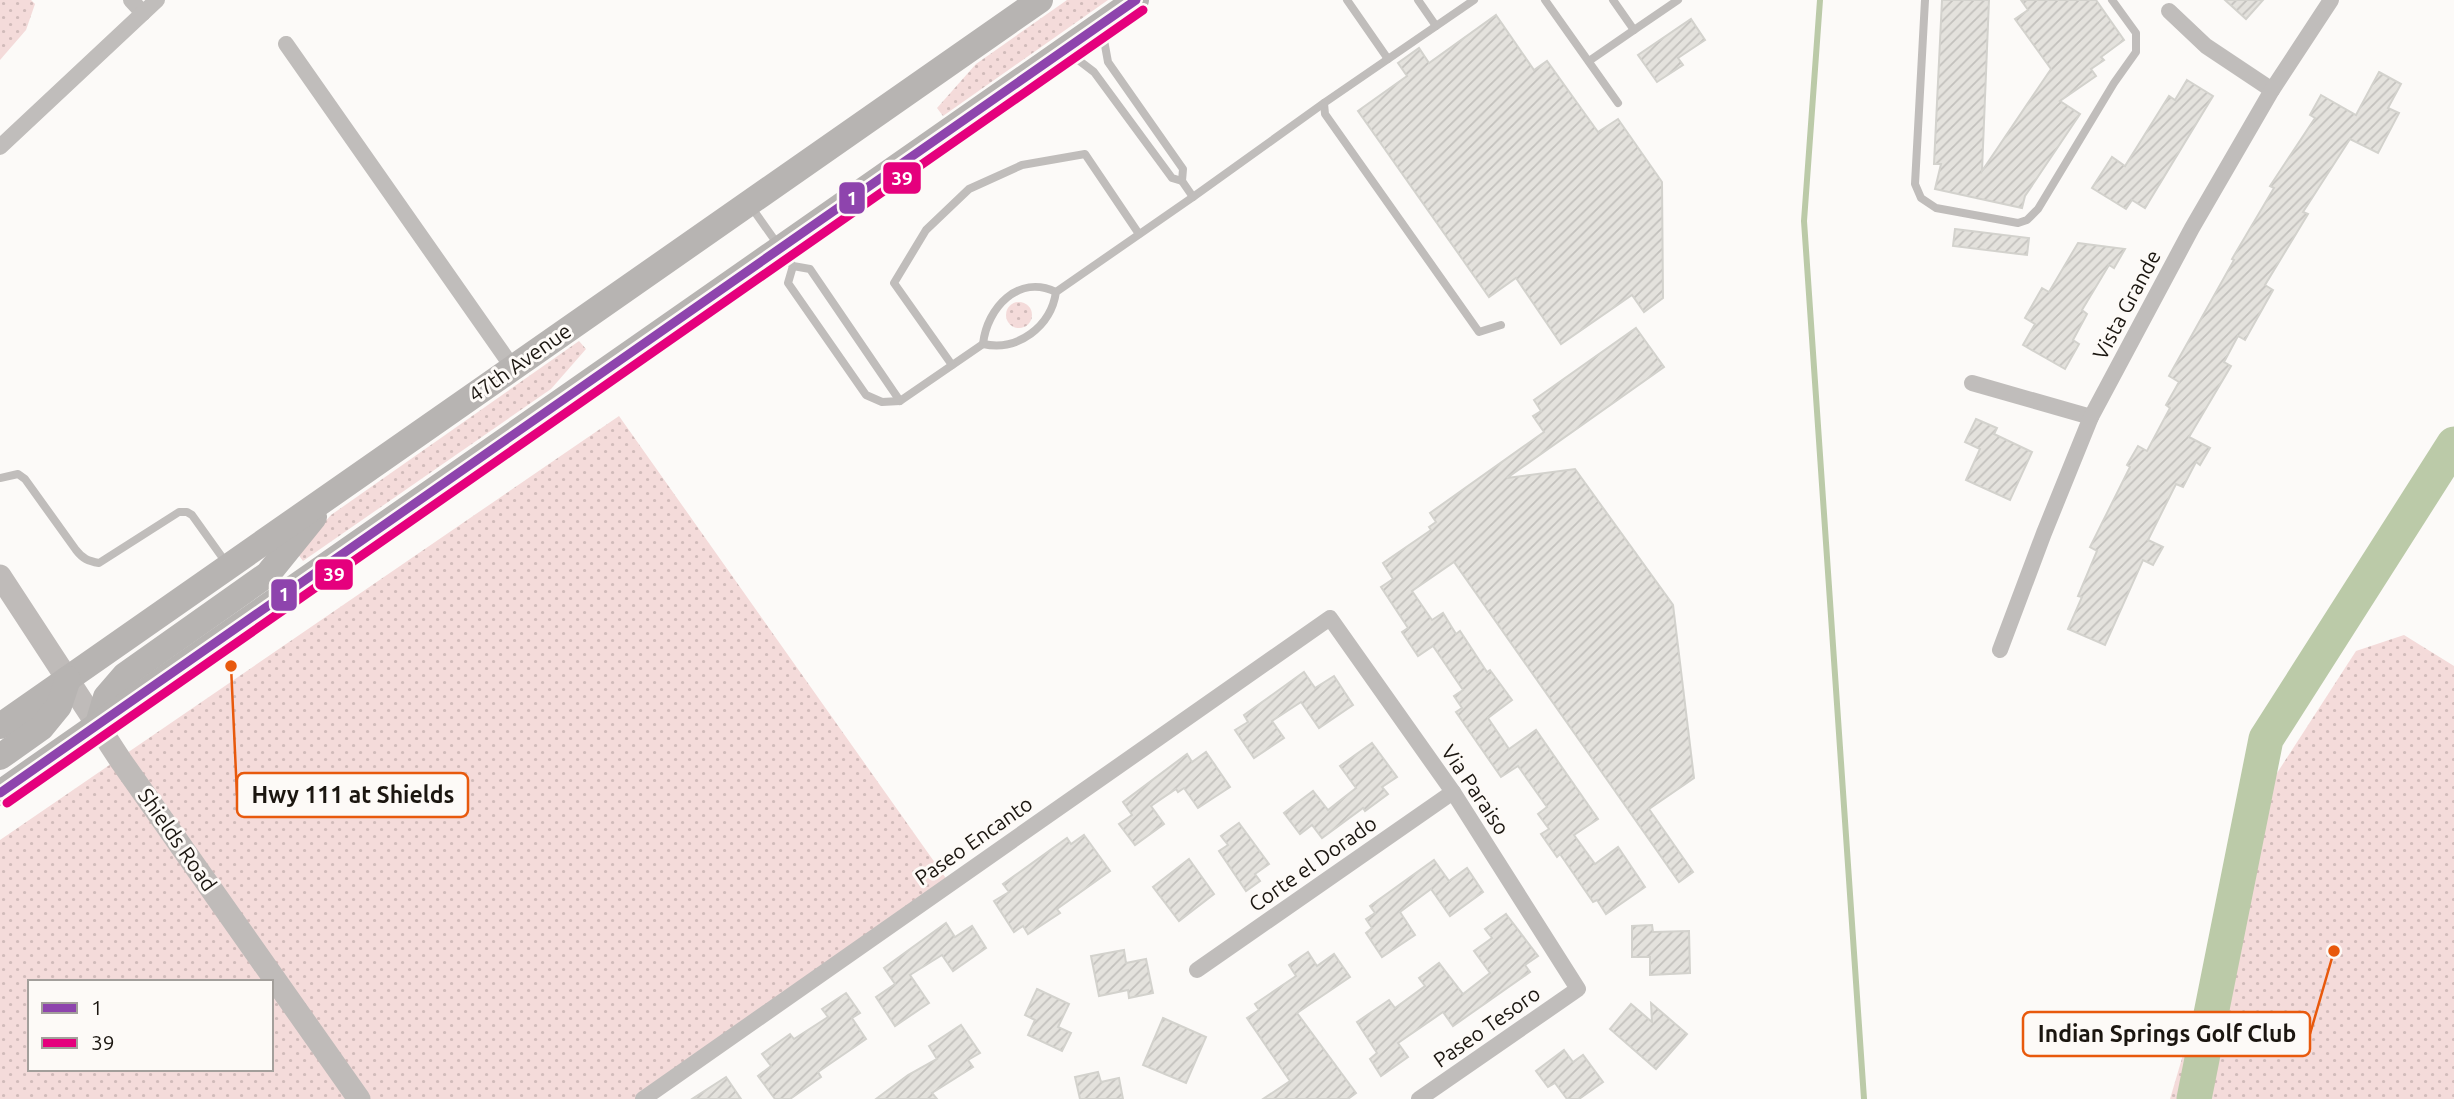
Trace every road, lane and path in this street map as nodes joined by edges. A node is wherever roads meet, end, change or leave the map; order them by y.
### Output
1 (131, 0) edge
2 (157, 0) edge
3 (1040, 0) edge
4 (1136, 0) edge
5 (1347, 0) edge
6 (1418, 0) edge
7 (1474, 0) edge
8 (1545, 0) edge
9 (1612, 0) edge
10 (1678, 0) edge
11 (1925, 0) edge
12 (2112, 0) edge
13 (2332, 0) edge
14 (2169, 11) dead end
15 (143, 13) junction
16 (1111, 17) junction
17 (1436, 26) junction
18 (1633, 30) junction
19 (286, 44) dead end
20 (1054, 58) junction
21 (1388, 59) junction
22 (1589, 61) junction
23 (2272, 90) junction
24 (1324, 103) junction
25 (1618, 103) dead end
26 (0, 146) edge
27 (1182, 181) junction
28 (1193, 197) junction
29 (749, 203) junction
30 (1139, 234) junction
31 (787, 257) junction
32 (1056, 292) junction
33 (1501, 326) dead end
34 (982, 344) junction
35 (952, 365) junction
36 (513, 368) junction
37 (1972, 383) dead end
38 (900, 401) junction
39 (2091, 417) junction
40 (0, 478) edge
41 (332, 494) junction
42 (228, 567) junction
43 (0, 576) edge
44 (1330, 618) joint
45 (2000, 650) dead end
46 (68, 679) junction
47 (98, 724) junction
48 (0, 726) edge
49 (0, 757) edge
50 (1453, 792) junction
51 (0, 793) edge
52 (1197, 970) dead end
53 (1578, 989) joint
54 (359, 1099) edge
55 (643, 1099) edge
56 (1419, 1099) edge

1 - 15 street
2 - 15 street
3 - 29 main road, 47th Avenue
4 - 16 main road
5 - 21 lane
6 - 17 lane
7 - 17 lane
8 - 22 lane
9 - 18 lane
10 - 18 lane
11 - 12 lane
13 - 23 street, Vista Grande
14 - 23 street
15 - 26 street
16 - 20 main road
16 - 27 lane
17 - 21 lane
18 - 22 lane
19 - 36 street
20 - 27 lane
20 - 31 main road
21 - 24 lane
22 - 25 lane
23 - 39 street, Vista Grande
24 - 28 lane
24 - 33 lane
27 - 28 lane
28 - 30 lane
29 - 31 lane
29 - 36 main road, 47th Avenue
30 - 32 lane
30 - 35 lane
31 - 38 lane
31 - 38 lane
31 - 47 main road
32 - 34 lane
32 - 34 lane
34 - 35 lane
35 - 38 lane
36 - 41 main road, 47th Avenue
37 - 39 street
39 - 45 street, Vista Grande
40 - 42 lane
41 - 42 main road, 47th Avenue
41 - 47 main road
42 - 46 main road, 47th Avenue
43 - 46 street, Shields Road
44 - 50 street, Via Paraiso
44 - 55 street, Paseo Encanto
46 - 47 street, Shields Road
46 - 48 main road, 47th Avenue
46 - 49 main road
47 - 51 main road
47 - 54 street, Shields Road
50 - 52 street, Corte el Dorado
50 - 53 street, Via Paraiso
53 - 56 street, Paseo Tesoro

